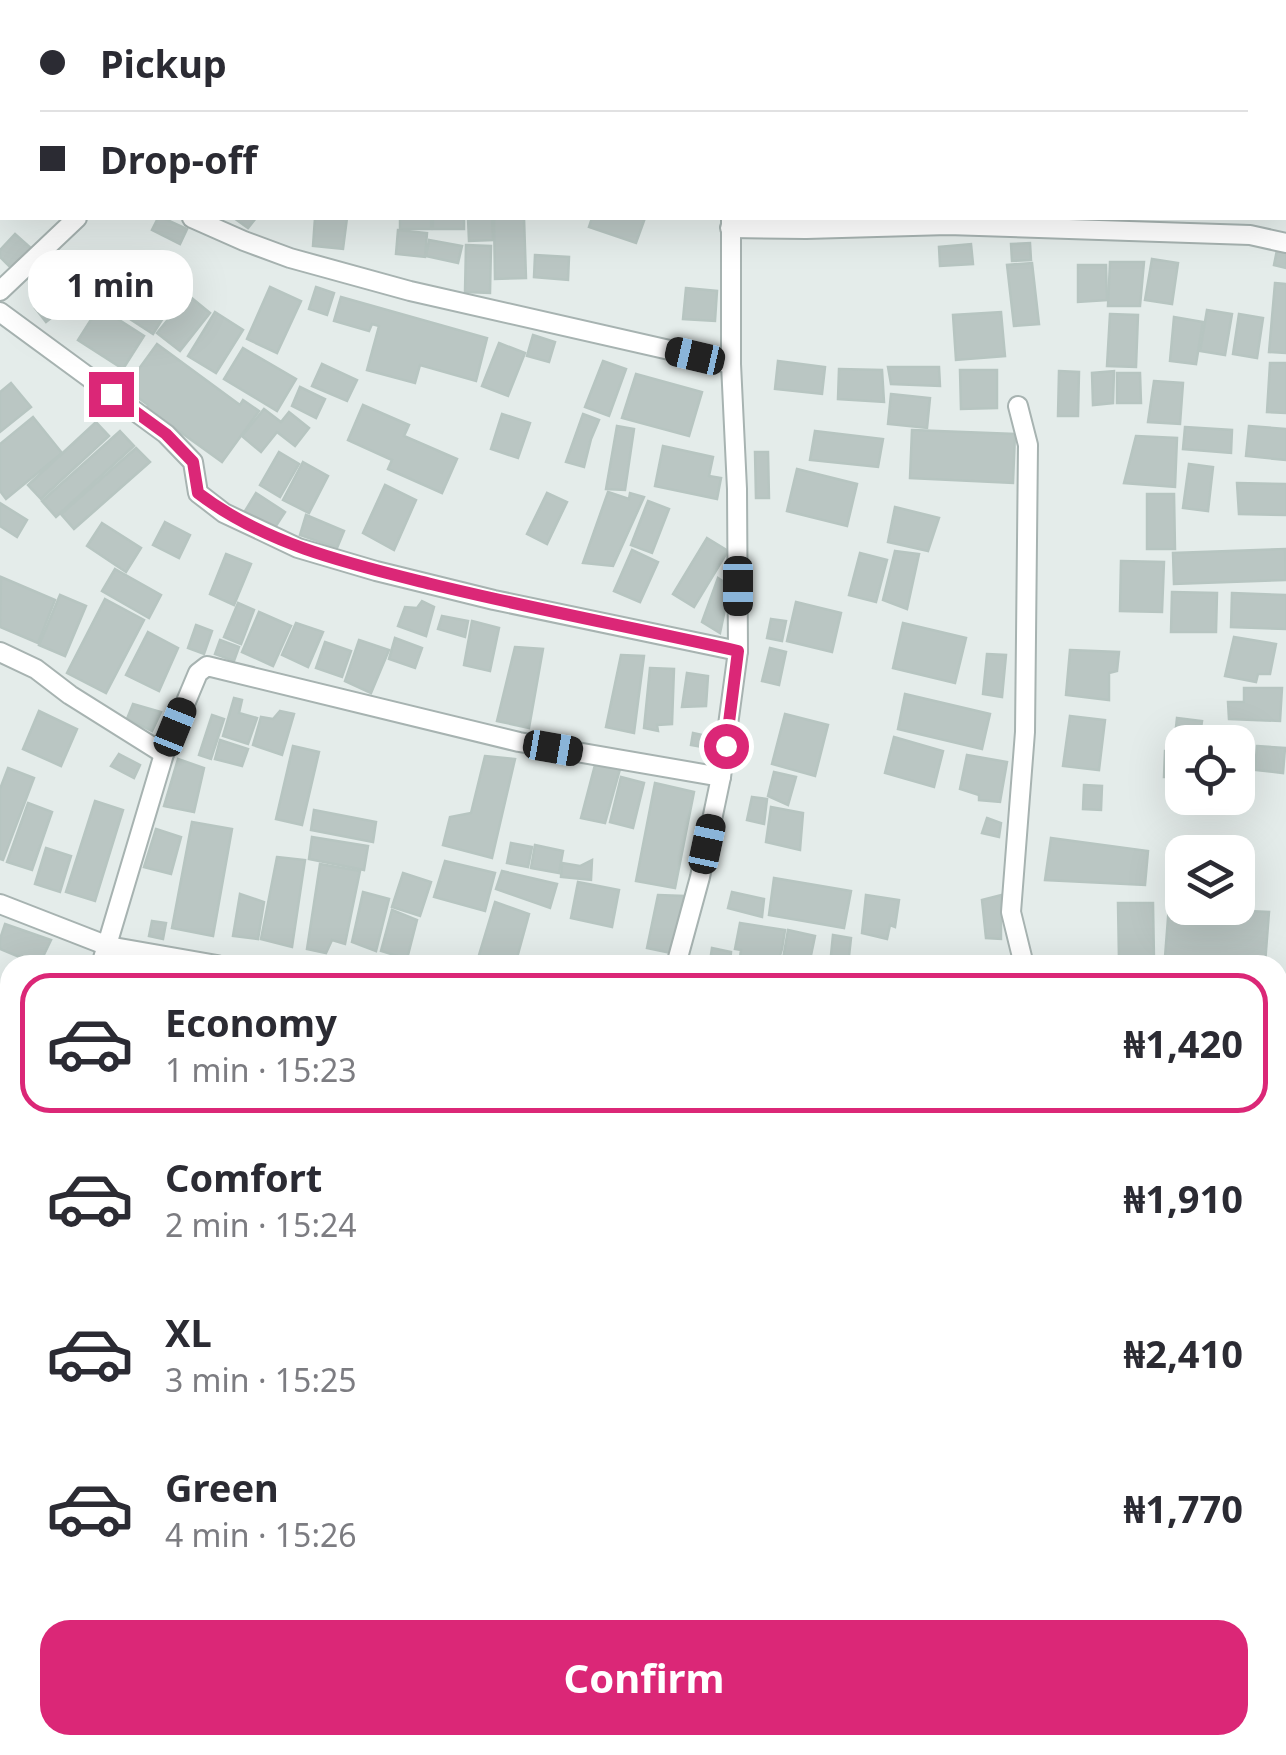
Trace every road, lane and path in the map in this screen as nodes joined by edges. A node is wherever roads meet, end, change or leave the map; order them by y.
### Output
1 (75, 220) edge
2 (197, 220) edge
3 (730, 223) edge
4 (1133, 225) edge
5 (1286, 243) edge
6 (0, 290) edge
7 (0, 312) edge
8 (731, 364) junction
9 (1018, 406) dead end
10 (738, 651) junction
11 (0, 652) edge
12 (164, 754) junction
13 (721, 777) junction
14 (0, 904) edge
15 (108, 946) junction
16 (105, 955) edge
17 (160, 955) edge
18 (679, 955) edge
19 (1022, 955) edge

1 - 6 street
2 - 8 street
3 - 4 street
3 - 8 street
4 - 5 street
7 - 10 street
8 - 10 street
9 - 19 street
10 - 13 street
11 - 12 street
12 - 13 street
12 - 15 street
13 - 18 street
14 - 15 street
15 - 16 street
15 - 17 street

